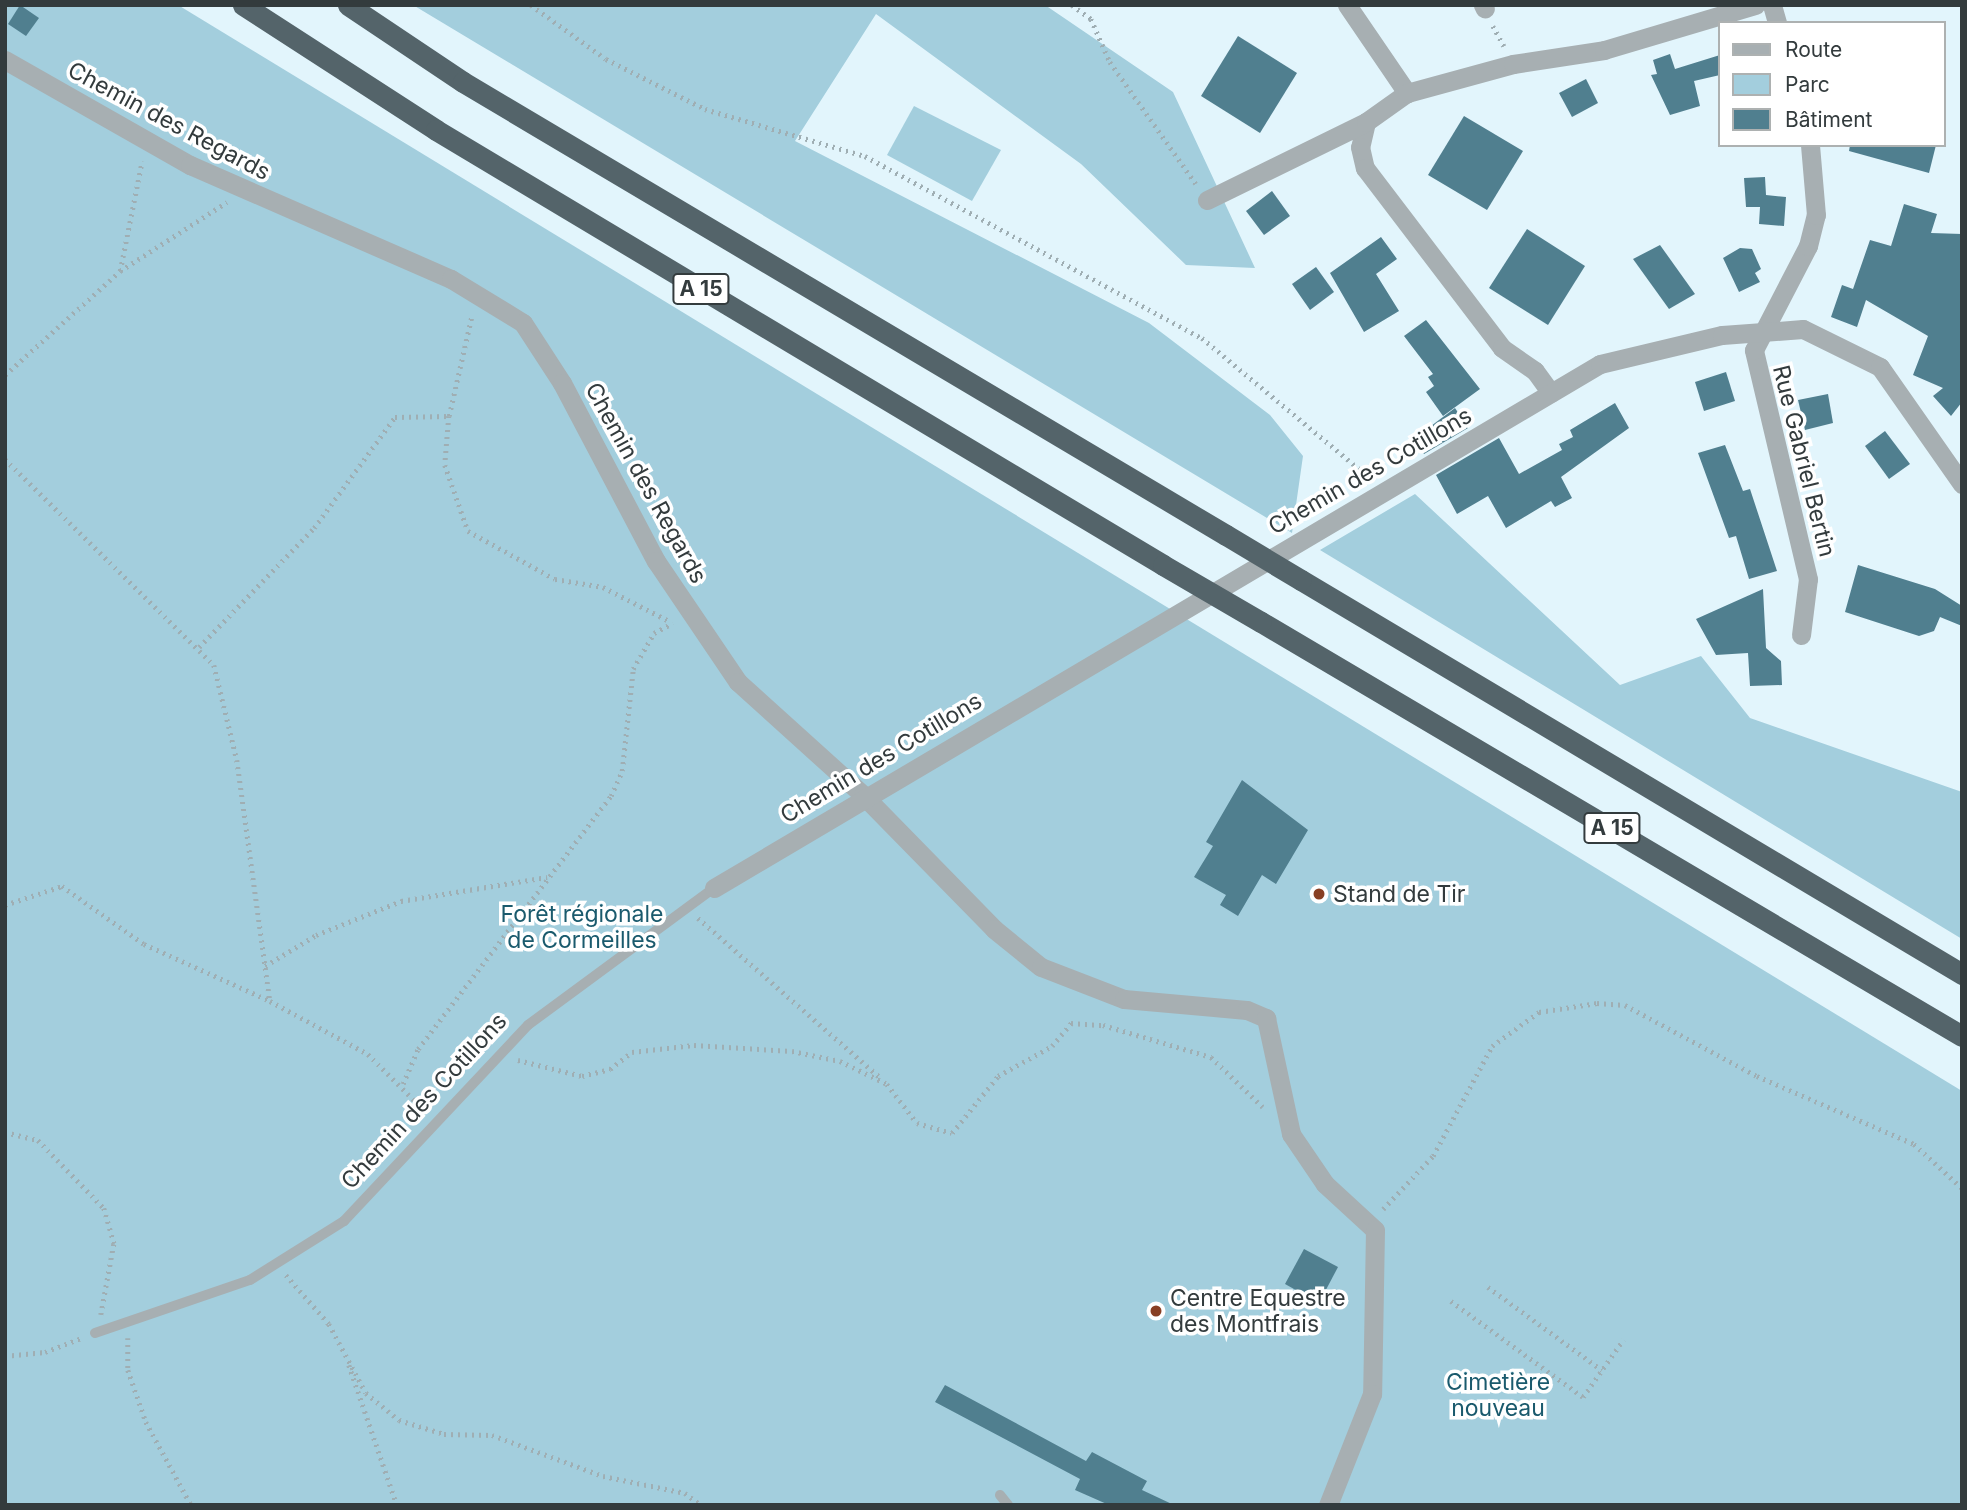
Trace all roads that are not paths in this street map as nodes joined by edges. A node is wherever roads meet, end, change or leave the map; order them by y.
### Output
1 (243, 5) edge
2 (348, 5) edge
3 (1347, 5) edge
4 (1755, 5) edge
5 (5, 60) edge
6 (1407, 93) junction
7 (1366, 122) junction
8 (1810, 147) edge
9 (1207, 200) road end
10 (1762, 332) junction
11 (1551, 393) junction
12 (1962, 484) edge
13 (1801, 635) dead end
14 (863, 796) junction
15 (714, 888) joint
16 (1962, 974) edge
17 (1962, 1035) edge
18 (99, 1331) road end
19 (1000, 1494) dead end
20 (1008, 1505) edge
21 (1328, 1505) edge

1 - 17 highway, A 15, bridge
2 - 16 highway, A 15, bridge
3 - 6 street
4 - 6 street
5 - 14 street, Chemin des Regards
6 - 7 street
7 - 9 street
7 - 11 street
8 - 10 street, Rue Gabriel Bertin
10 - 11 street, Chemin des Cotillons
10 - 12 street, Chemin des Cotillons
10 - 13 street, Rue Gabriel Bertin
11 - 14 street, Chemin des Cotillons
14 - 15 street, Chemin des Cotillons
14 - 21 street, Chemin des Regards
15 - 18 lane, Chemin des Cotillons
19 - 20 lane

